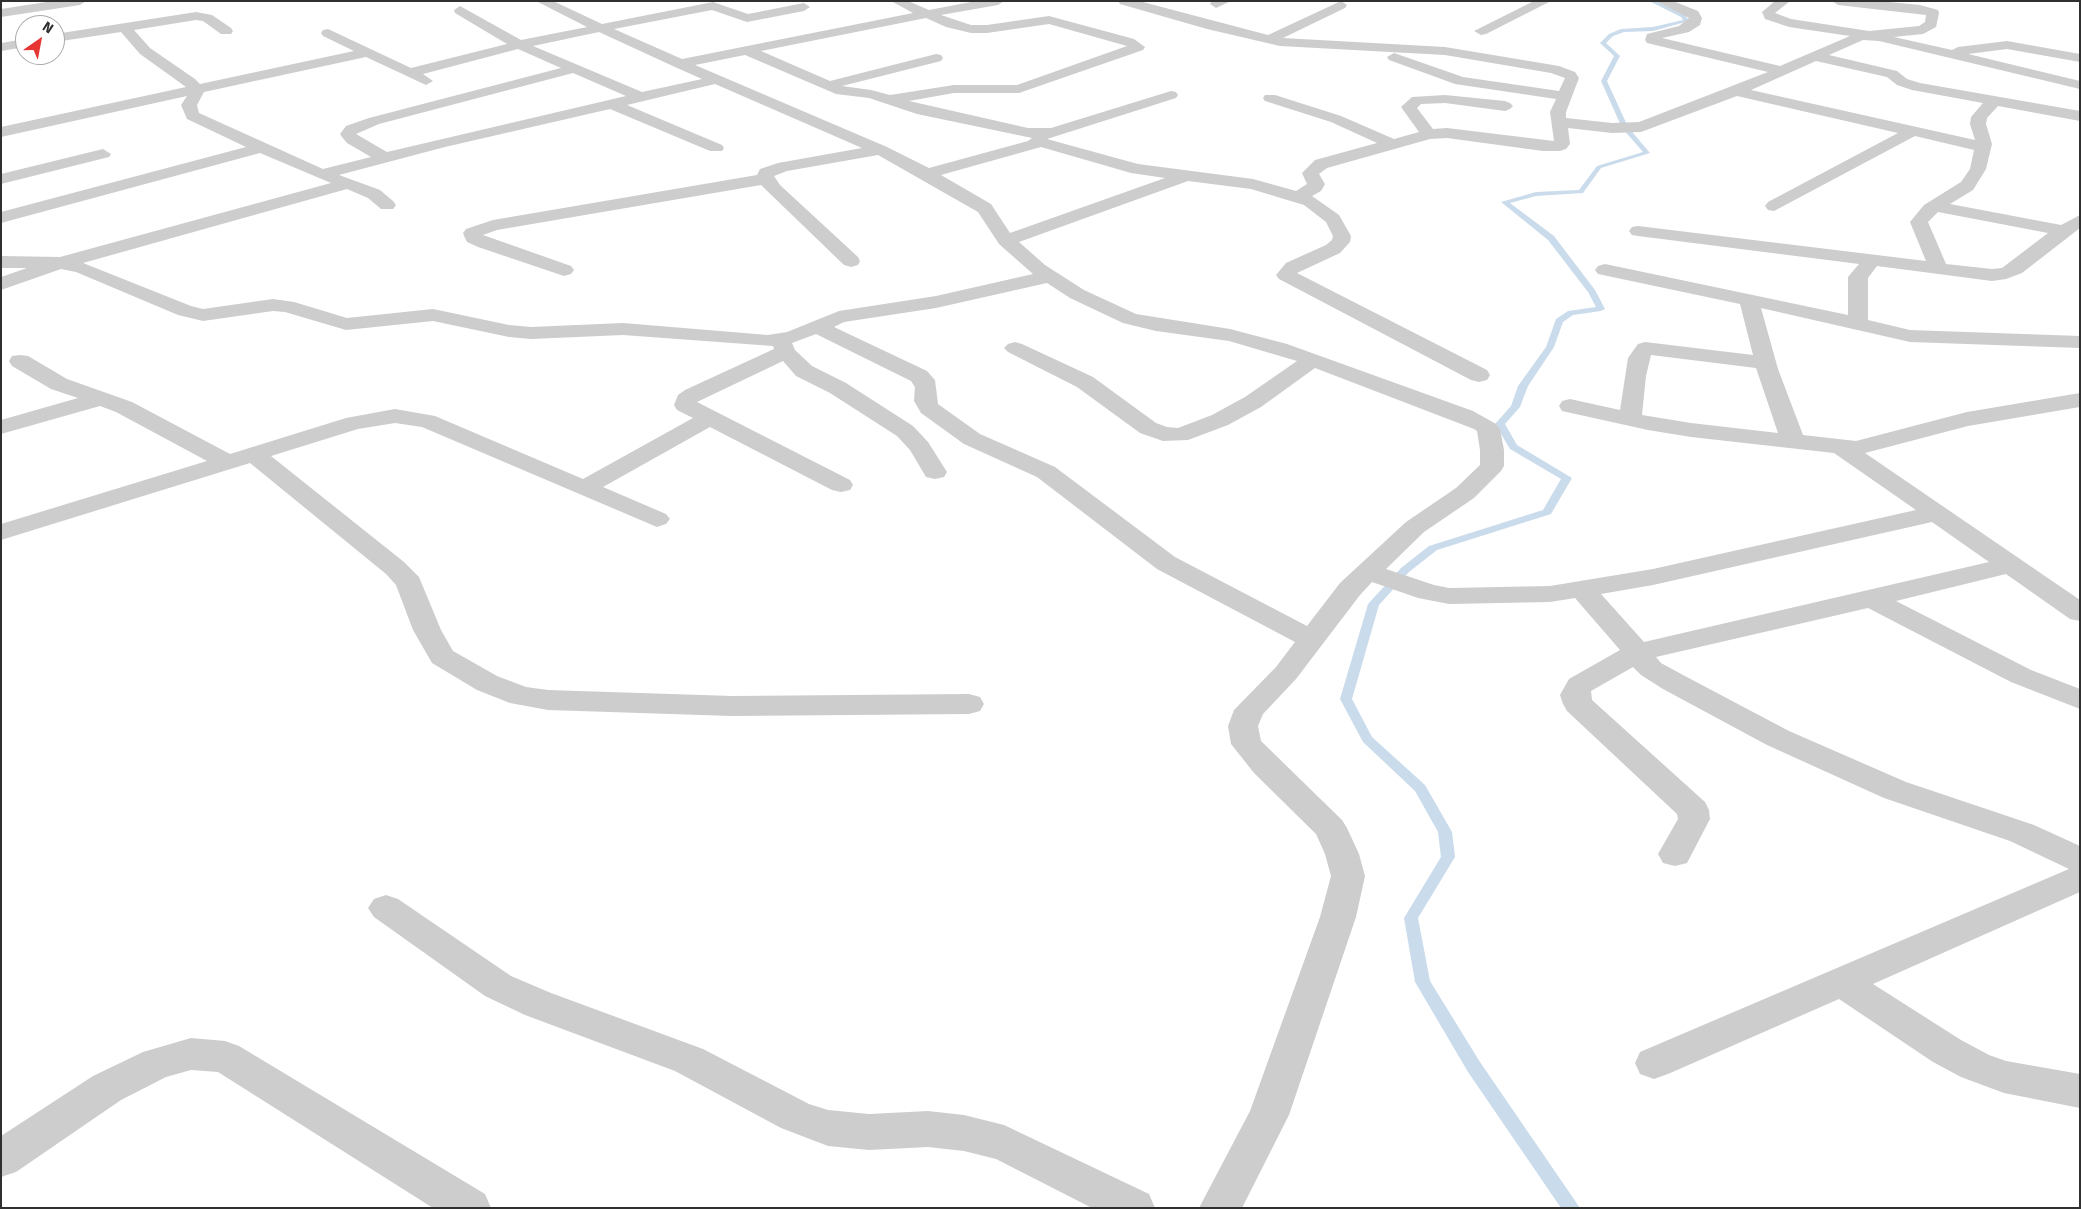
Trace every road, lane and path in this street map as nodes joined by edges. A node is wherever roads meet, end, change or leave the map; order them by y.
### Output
1 (80, 1) edge
2 (542, 1) edge
3 (788, 1) edge
4 (897, 1) edge
5 (998, 1) edge
6 (1124, 1) edge
7 (1545, 1) edge
8 (1662, 1) edge
9 (1784, 1) edge
10 (1838, 1) edge
11 (1340, 5) dead end
12 (460, 10) dead end
13 (1, 13) edge
14 (931, 14) junction
15 (831, 17) dead end
16 (124, 27) junction
17 (858, 27) junction
18 (598, 28) junction
19 (1480, 31) dead end
20 (226, 32) dead end
21 (328, 33) dead end
22 (1869, 35) junction
23 (65, 36) edge
24 (1269, 40) junction
25 (15, 44) edge
26 (519, 45) junction
27 (1, 46) edge
28 (1357, 47) junction
29 (746, 50) junction
30 (369, 52) junction
31 (1941, 54) junction
32 (1813, 56) junction
33 (936, 58) dead end
34 (2080, 58) edge
35 (680, 64) junction
36 (573, 69) junction
37 (1782, 71) junction
38 (410, 73) junction
39 (718, 79) junction
40 (2080, 85) edge
41 (827, 86) junction
42 (1736, 90) junction
43 (197, 91) junction
44 (1170, 96) dead end
45 (1565, 96) junction
46 (641, 97) junction
47 (464, 98) junction
48 (1270, 98) dead end
49 (890, 100) junction
50 (1994, 100) junction
51 (612, 104) junction
52 (1521, 108) dead end
53 (1540, 110) dead end
54 (2080, 116) edge
55 (1559, 117) junction
56 (1913, 131) junction
57 (1, 132) edge
58 (1429, 134) junction
59 (1040, 138) junction
60 (1394, 145) junction
61 (1983, 147) junction
62 (261, 148) junction
63 (716, 148) dead end
64 (881, 150) junction
65 (104, 154) dead end
66 (385, 158) junction
67 (9, 163) dead end
68 (25, 173) junction
69 (322, 174) junction
70 (927, 174) junction
71 (1185, 175) junction
72 (1, 178) edge
73 (765, 179) junction
74 (347, 184) junction
75 (1299, 196) junction
76 (387, 205) dead end
77 (1774, 206) dead end
78 (1934, 206) junction
79 (1, 218) edge
80 (2074, 225) edge
81 (1638, 232) dead end
82 (1006, 240) junction
83 (1872, 260) junction
84 (851, 261) dead end
85 (1, 262) edge
86 (60, 263) junction
87 (1939, 268) junction
88 (564, 270) dead end
89 (1605, 270) dead end
90 (1048, 278) junction
91 (1, 284) edge
92 (1749, 299) junction
93 (1858, 324) junction
94 (816, 326) junction
95 (2080, 342) edge
96 (783, 346) junction
97 (1015, 348) dead end
98 (1314, 359) junction
99 (20, 361) dead end
100 (1765, 363) junction
101 (1479, 375) dead end
102 (101, 399) junction
103 (2079, 401) edge
104 (1570, 406) dead end
105 (709, 418) junction
106 (1630, 419) junction
107 (1, 427) edge
108 (1793, 441) junction
109 (1843, 448) junction
110 (254, 454) junction
111 (227, 462) junction
112 (935, 472) dead end
113 (841, 485) dead end
114 (584, 488) junction
115 (1936, 513) junction
116 (657, 519) dead end
117 (1, 532) edge
118 (2009, 564) junction
119 (1376, 575) junction
120 (1582, 588) junction
121 (1871, 599) junction
122 (2079, 613) edge
123 (1312, 640) junction
124 (1636, 653) junction
125 (2080, 700) edge
126 (969, 704) dead end
127 (1675, 854) dead end
128 (2080, 860) edge
129 (2080, 878) edge
130 (386, 908) dead end
131 (1842, 982) junction
132 (1654, 1063) dead end
133 (2080, 1091) edge
134 (1, 1159) edge
135 (470, 1208) edge
136 (1134, 1208) edge
137 (1220, 1208) edge

1 - 13 street
2 - 18 street
3 - 18 street
4 - 14 street
5 - 14 street
6 - 24 street
7 - 19 street
8 - 37 street
9 - 22 street
10 - 22 street
11 - 24 street
12 - 26 street
14 - 17 street
14 - 49 street
15 - 17 street
16 - 20 street
16 - 23 street
16 - 43 street
17 - 29 street
18 - 26 street
18 - 35 street
21 - 30 street
22 - 31 street
22 - 32 street
24 - 28 street
25 - 27 street
26 - 36 street
26 - 38 street
28 - 45 street
28 - 45 street
29 - 35 street
29 - 41 street
30 - 38 street
30 - 43 street
31 - 34 street
31 - 40 street
32 - 37 street
32 - 50 street
33 - 41 street
35 - 39 street
36 - 46 street
36 - 47 street
37 - 42 street
38 - 47 street
39 - 46 street
39 - 64 street
41 - 49 street
42 - 55 street
42 - 56 street
43 - 57 street
43 - 62 street
44 - 59 street
45 - 55 street
46 - 51 street
47 - 66 street
48 - 60 street
49 - 59 street
50 - 54 street
50 - 61 street
51 - 63 street
51 - 66 street
52 - 58 street
53 - 55 street
55 - 58 street
56 - 61 street
56 - 77 street
58 - 60 street
59 - 70 street
59 - 71 street
60 - 75 street
61 - 78 street
62 - 69 street
62 - 79 street
64 - 70 street
64 - 73 street
65 - 68 street
66 - 69 street
67 - 68 street
68 - 72 street
69 - 74 street
70 - 82 street
71 - 75 street
71 - 82 street
73 - 84 street
73 - 88 street
74 - 76 street
74 - 86 street
75 - 101 street
78 - 80 street
78 - 87 street
80 - 87 street
81 - 83 street
82 - 90 street
83 - 87 street
83 - 93 street
85 - 86 street
86 - 91 street
86 - 96 street
89 - 92 street
90 - 94 street
90 - 98 street
92 - 93 street
92 - 100 street
93 - 95 street
94 - 96 street
94 - 123 street
96 - 105 street
96 - 112 street
97 - 98 street
98 - 119 street
99 - 102 street
100 - 106 street
100 - 108 street
102 - 107 street
102 - 111 street
103 - 109 street
104 - 106 street
105 - 113 street
105 - 114 street
106 - 108 street
108 - 109 street
109 - 115 street
110 - 111 street
110 - 114 street
110 - 126 street
111 - 117 street
114 - 116 street
115 - 118 street
115 - 120 street
118 - 121 street
118 - 122 street
119 - 120 street
119 - 123 street
120 - 124 street
121 - 124 street
121 - 125 street
123 - 137 street
124 - 127 street
124 - 128 street
129 - 131 street
130 - 136 street
131 - 132 street
131 - 133 street
134 - 135 street

